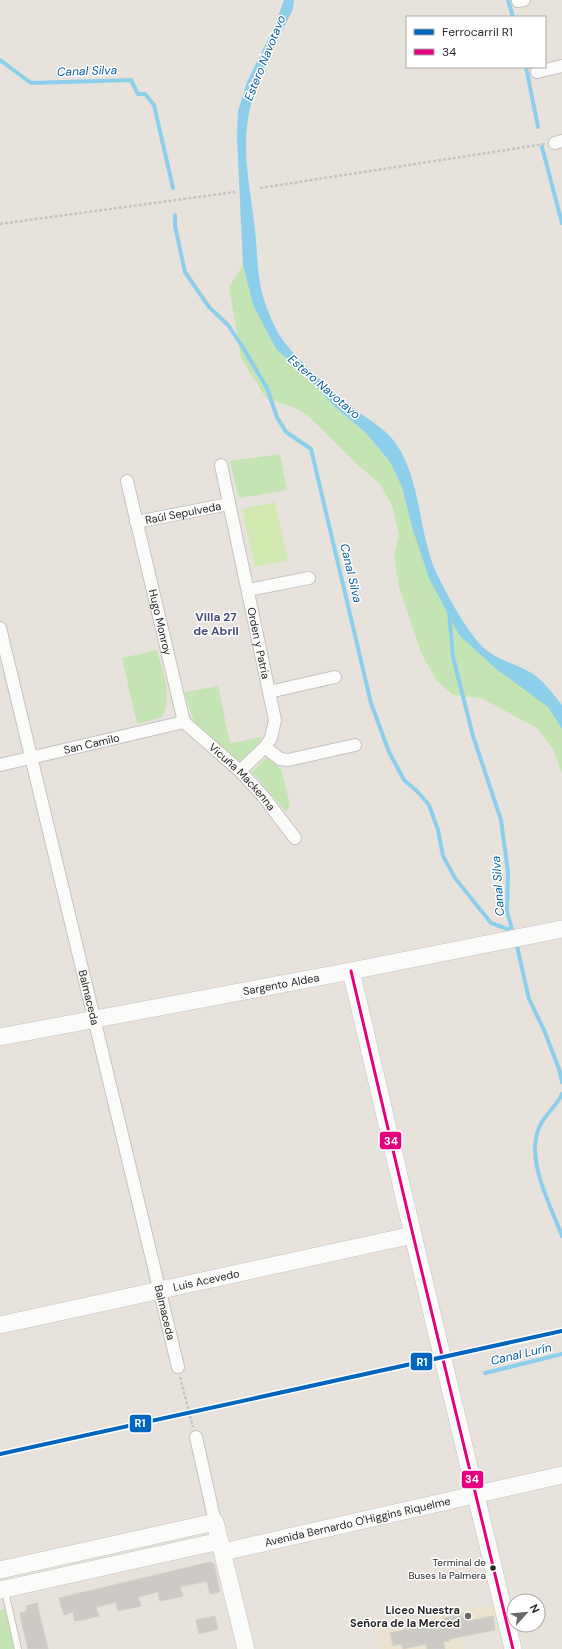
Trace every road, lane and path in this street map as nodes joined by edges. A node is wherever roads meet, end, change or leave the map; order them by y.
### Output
1 (562, 66) edge
2 (537, 72) dead end
3 (558, 142) edge
4 (260, 188) dead end
5 (235, 192) dead end
6 (0, 224) edge
7 (221, 465) dead end
8 (127, 481) dead end
9 (230, 504) junction
10 (136, 522) junction
11 (309, 578) dead end
12 (248, 590) junction
13 (0, 628) edge
14 (335, 677) dead end
15 (269, 692) junction
16 (184, 722) junction
17 (356, 745) dead end
18 (265, 747) junction
19 (32, 757) junction
20 (0, 765) edge
21 (240, 771) junction
22 (295, 838) dead end
23 (562, 929) edge
24 (351, 971) junction
25 (93, 1019) junction
26 (0, 1037) edge
27 (413, 1235) junction
28 (159, 1290) junction
29 (0, 1325) edge
30 (178, 1368) joint
31 (196, 1437) joint
32 (562, 1475) edge
33 (474, 1493) junction
34 (215, 1522) junction
35 (221, 1546) junction
36 (0, 1570) edge
37 (2, 1590) edge
38 (18, 1649) edge
39 (246, 1649) edge
40 (513, 1649) edge

1 - 2 street
3 - 4 path
5 - 6 path
7 - 9 street, Orden y Patria
8 - 10 street, Hugo Monroy
9 - 10 street, Raúl Sepulveda
9 - 12 street, Orden y Patria
10 - 16 street, Hugo Monroy
11 - 12 street
12 - 15 street, Orden y Patria
13 - 19 street, Balmaceda
14 - 15 street
15 - 18 street, Orden y Patria
16 - 19 street, San Camilo
16 - 21 street, Vicuña Mackenna
17 - 18 street
18 - 21 street, Orden y Patria
19 - 20 street, San Camilo
19 - 25 street, Balmaceda
21 - 22 street, Vicuña Mackenna
23 - 24 main road, Sargento Aldea
24 - 25 main road, Sargento Aldea
24 - 27 main road
25 - 26 main road, Sargento Aldea
25 - 28 street, Balmaceda
27 - 28 main road, Luis Acevedo
27 - 33 main road
28 - 29 main road, Luis Acevedo
28 - 30 street, Balmaceda
30 - 31 path
31 - 34 street
32 - 33 main road, Avenida Bernardo O'Higgins Riquelme
33 - 35 main road, Avenida Bernardo O'Higgins Riquelme
33 - 40 main road
34 - 35 main road
34 - 36 main road
35 - 37 main road, Avenida Bernardo O'Higgins Riquelme
35 - 39 main road
37 - 38 lane

